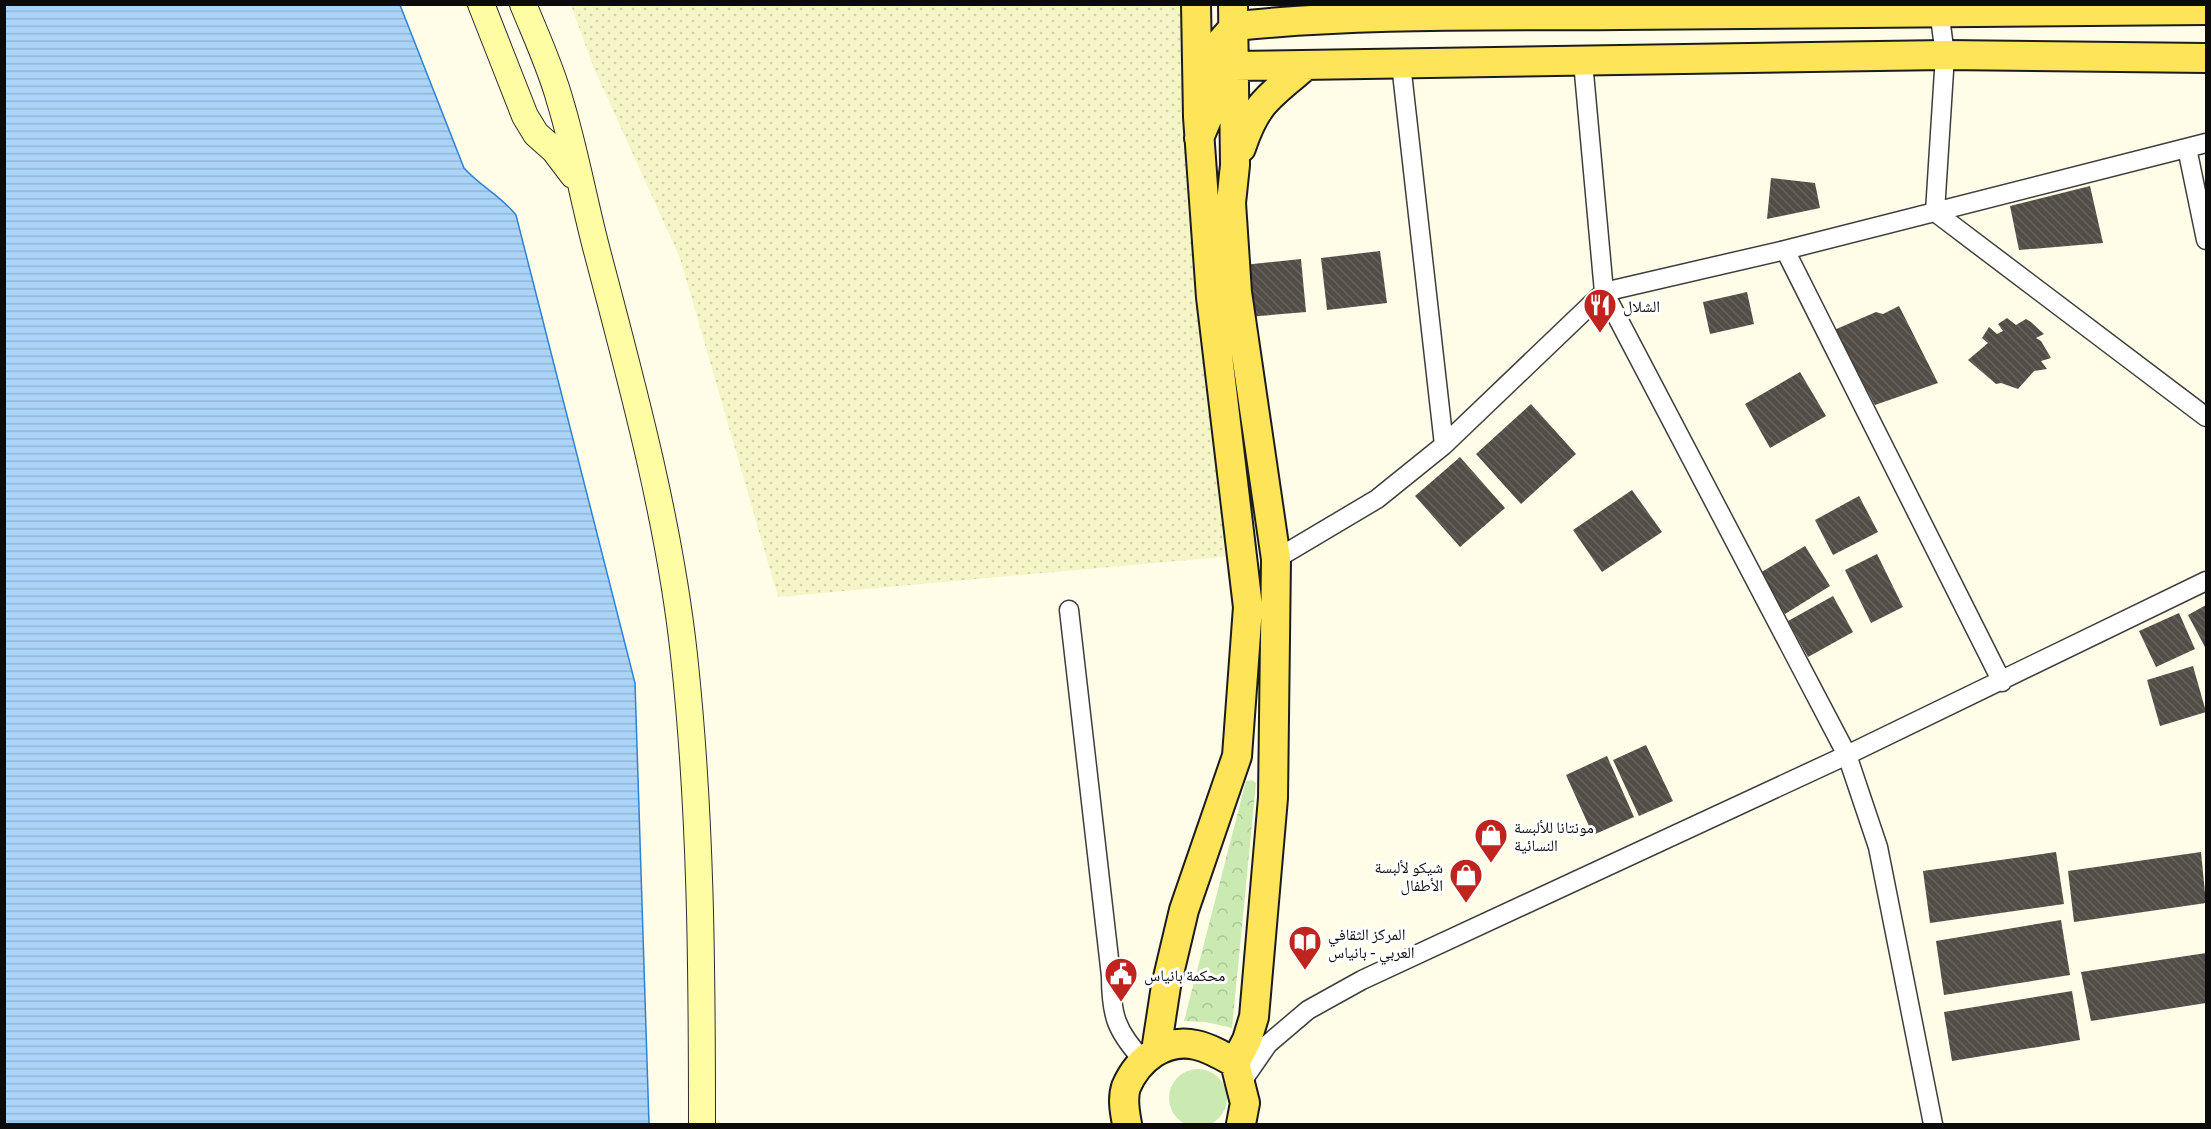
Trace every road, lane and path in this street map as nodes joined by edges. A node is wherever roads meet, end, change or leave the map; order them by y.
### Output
1 (481, 4) edge
2 (523, 4) edge
3 (1196, 4) edge
4 (1211, 4) edge
5 (1939, 7) edge
6 (1580, 10) edge
7 (2206, 10) edge
8 (1389, 11) edge
9 (1286, 12) edge
10 (1234, 15) edge
11 (1945, 55) junction
12 (1225, 57) junction
13 (2206, 58) edge
14 (1583, 62) junction
15 (1401, 64) junction
16 (1306, 65) junction
17 (1199, 138) junction
18 (2206, 143) edge
19 (2187, 148) junction
20 (1235, 165) junction
21 (579, 183) junction
22 (1935, 212) junction
23 (2206, 240) edge
24 (1785, 250) junction
25 (1604, 292) junction
26 (2203, 411) edge
27 (2206, 431) edge
28 (1444, 446) junction
29 (1276, 559) junction
30 (2206, 581) edge
31 (1069, 610) dead end
32 (2002, 682) junction
33 (1273, 755) junction
34 (1847, 755) junction
35 (1237, 756) junction
36 (1149, 1055) junction
37 (1238, 1073) junction
38 (1241, 1124) edge
39 (702, 1125) edge
40 (1127, 1125) edge
41 (1932, 1125) edge

1 - 21 street
2 - 21 street
3 - 17 main road
4 - 12 main road
5 - 6 main road
5 - 7 main road
5 - 11 street
6 - 8 main road
8 - 9 main road
9 - 10 main road
10 - 12 main road
11 - 13 main road
11 - 14 main road
11 - 22 street
12 - 16 main road
12 - 17 main road
12 - 20 main road
14 - 15 main road
14 - 25 street
15 - 16 main road
15 - 28 street
16 - 20 main road
17 - 35 main road
18 - 19 street
19 - 22 street
19 - 23 street
20 - 29 main road
21 - 39 street
22 - 24 street
22 - 26 street
24 - 25 street
24 - 32 street
25 - 28 street
25 - 34 street
26 - 27 street
28 - 29 street
29 - 33 main road
30 - 32 street
31 - 36 street
32 - 34 street
33 - 35 main road
33 - 37 main road
34 - 37 street
34 - 41 street
35 - 36 main road
36 - 37 main road
36 - 40 main road
37 - 38 main road

